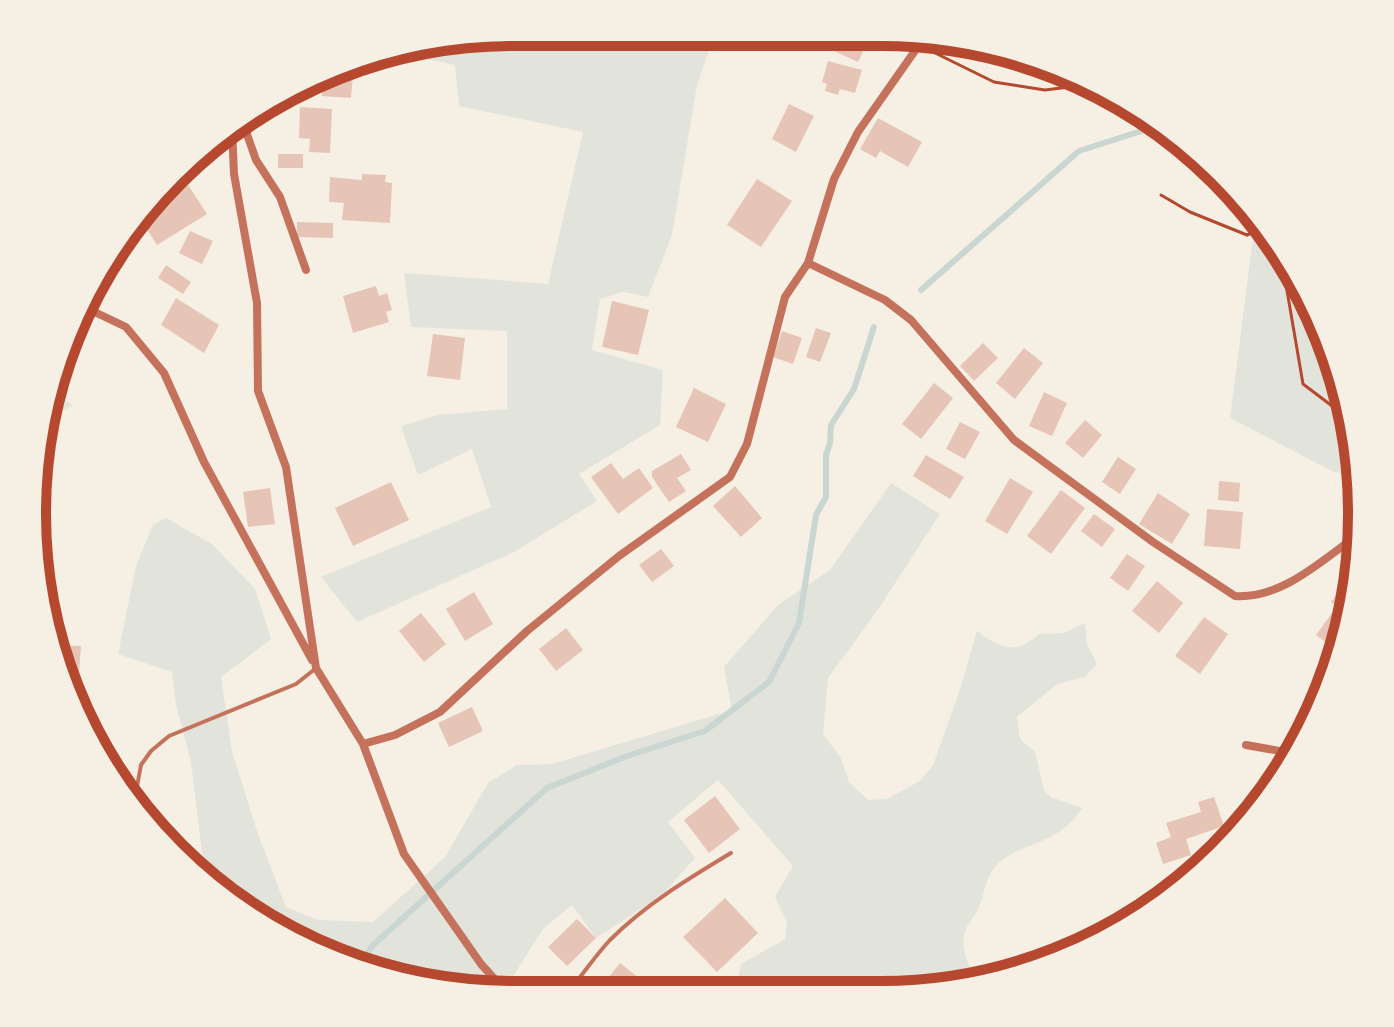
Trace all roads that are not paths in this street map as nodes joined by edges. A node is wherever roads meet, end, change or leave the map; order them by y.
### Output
1 (917, 48) edge
2 (246, 131) edge
3 (233, 140) edge
4 (808, 263) junction
5 (306, 270) dead end
6 (92, 311) edge
7 (1347, 542) edge
8 (316, 668) junction
9 (363, 744) junction
10 (1246, 745) dead end
11 (1282, 751) edge
12 (137, 789) edge
13 (731, 853) dead end
14 (496, 980) edge
15 (576, 981) edge

1 - 4 street
2 - 5 street
3 - 8 street
4 - 7 street
4 - 9 street
6 - 8 street
8 - 9 street
8 - 12 lane
9 - 14 street
10 - 11 street
13 - 15 lane

